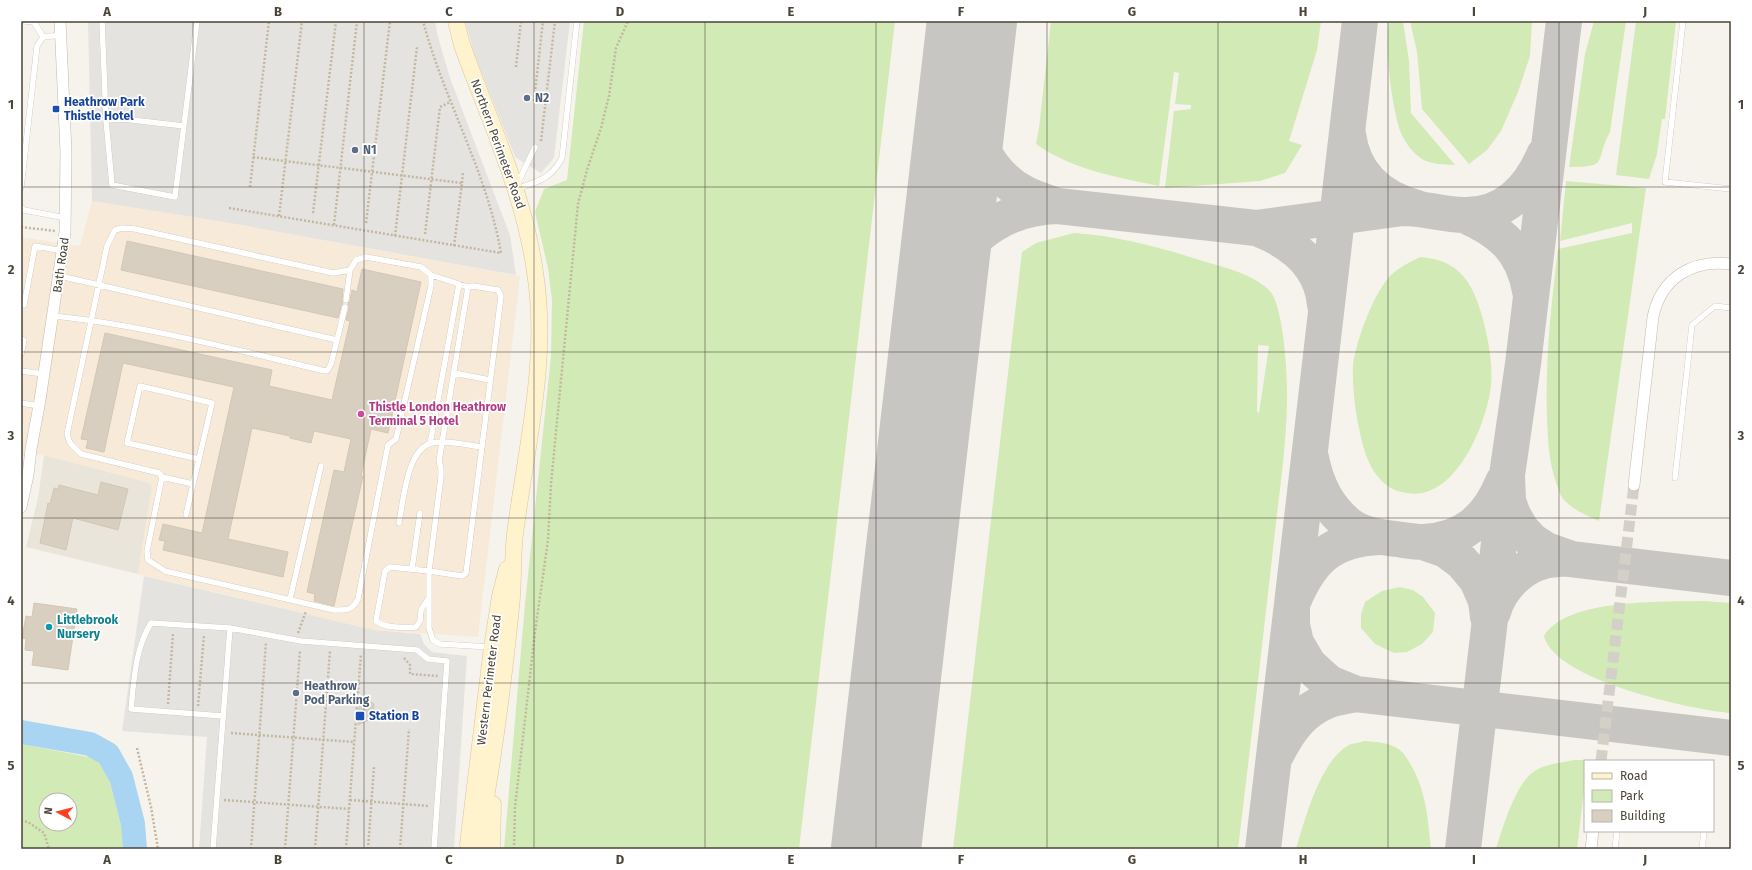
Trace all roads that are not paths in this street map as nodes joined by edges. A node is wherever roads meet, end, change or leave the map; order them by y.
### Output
1 (24, 21) edge
2 (60, 21) edge
3 (102, 21) edge
4 (197, 21) edge
5 (456, 21) edge
6 (577, 21) edge
7 (1683, 21) edge
8 (60, 35) junction
9 (43, 37) junction
10 (106, 120) junction
11 (184, 126) junction
12 (535, 147) dead end
13 (21, 188) edge
14 (516, 189) junction
15 (1731, 189) edge
16 (21, 207) edge
17 (66, 218) junction
18 (63, 251) junction
19 (1731, 264) edge
20 (350, 270) junction
21 (431, 275) junction
22 (60, 276) junction
23 (459, 284) junction
24 (98, 286) junction
25 (468, 287) junction
26 (346, 300) dead end
27 (21, 304) edge
28 (345, 307) dead end
29 (1731, 308) edge
30 (53, 316) junction
31 (91, 320) junction
32 (21, 340) edge
33 (337, 340) junction
34 (540, 341) joint
35 (21, 354) edge
36 (21, 371) edge
37 (454, 373) junction
38 (44, 374) junction
39 (490, 380) junction
40 (21, 404) edge
41 (39, 406) junction
42 (443, 442) junction
43 (430, 444) junction
44 (482, 447) junction
45 (199, 459) junction
46 (321, 466) dead end
47 (162, 477) junction
48 (1675, 478) dead end
49 (193, 484) junction
50 (1634, 485) tunnel mouth
51 (21, 507) edge
52 (420, 513) dead end
53 (186, 515) dead end
54 (399, 522) dead end
55 (515, 536) junction
56 (412, 570) junction
57 (429, 571) junction
58 (290, 599) junction
59 (428, 599) junction
60 (230, 628) junction
61 (492, 647) junction
62 (223, 716) junction
63 (495, 734) junction
64 (470, 825) junction
65 (1593, 832) edge
66 (1617, 832) edge
67 (1704, 832) edge
68 (213, 849) edge
69 (434, 849) edge
70 (468, 849) edge
71 (474, 849) edge
72 (477, 849) edge
73 (492, 849) edge
74 (1591, 849) edge
75 (1615, 849) edge
76 (1702, 849) edge

1 - 9 lane
2 - 8 street, Bath Road
3 - 10 lane
4 - 11 lane
5 - 14 street, Northern Perimeter Road
6 - 14 lane
7 - 15 lane
8 - 9 lane
8 - 17 street, Bath Road
9 - 13 lane
10 - 11 lane
10 - 11 lane
12 - 14 lane
14 - 34 street, Northern Perimeter Road
16 - 17 lane
17 - 18 street, Bath Road
18 - 22 street, Bath Road
18 - 27 lane
19 - 50 street
20 - 21 lane
20 - 24 lane
20 - 26 lane
21 - 23 lane
21 - 58 lane
22 - 24 lane
22 - 30 street, Bath Road
23 - 25 lane
23 - 43 lane
24 - 31 lane
24 - 33 lane
25 - 37 lane
25 - 39 lane
28 - 33 lane
29 - 48 lane
30 - 31 lane
30 - 38 street, Bath Road
31 - 33 lane
31 - 47 lane
32 - 35 lane
34 - 55 street, Western Perimeter Road
36 - 38 lane
37 - 39 lane
37 - 42 lane
38 - 41 street, Bath Road
39 - 44 lane
40 - 41 lane
41 - 51 street, Bath Road
42 - 43 lane
42 - 44 lane
42 - 57 lane
43 - 54 lane
44 - 57 lane
45 - 45 lane
45 - 49 lane
46 - 58 lane
47 - 49 lane
47 - 58 lane
49 - 53 lane
52 - 56 lane
55 - 61 street, Western Perimeter Road
55 - 63 street, Western Perimeter Road
56 - 57 lane
56 - 59 lane
57 - 59 lane
59 - 61 lane
60 - 62 lane
60 - 62 lane
60 - 69 lane
61 - 64 street, Western Perimeter Road
62 - 68 lane
63 - 72 street, Western Perimeter Road
63 - 73 street, Western Perimeter Road
64 - 70 street, Western Perimeter Road
64 - 71 street, Western Perimeter Road
65 - 74 street
66 - 75 lane
67 - 76 lane

